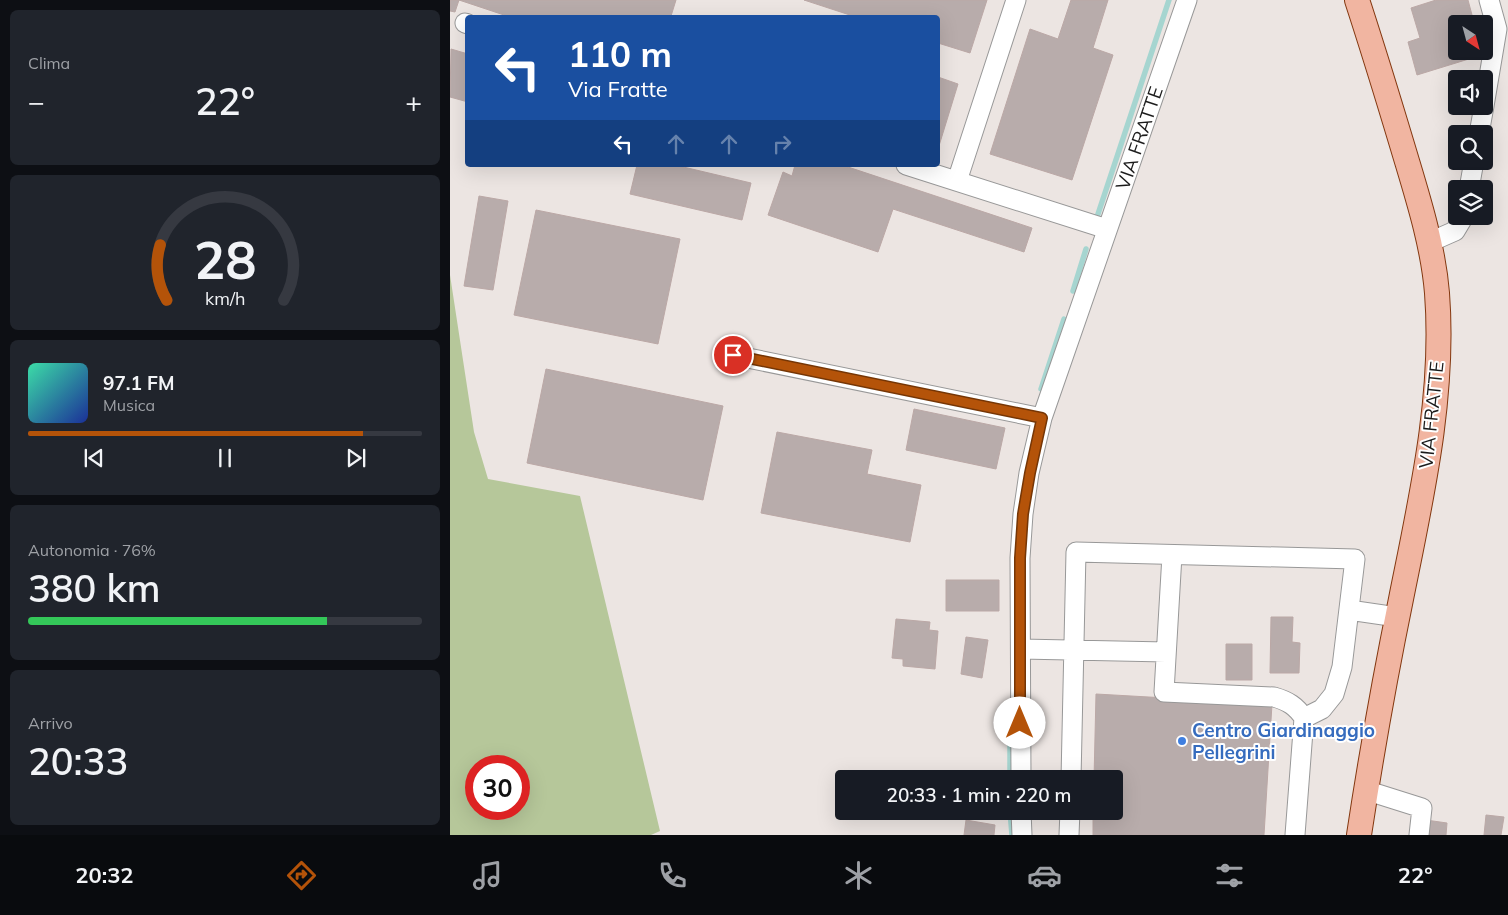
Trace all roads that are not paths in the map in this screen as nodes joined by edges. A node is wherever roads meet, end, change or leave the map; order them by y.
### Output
1 (1016, 0) edge
2 (1187, 0) edge
3 (1357, 0) edge
4 (1489, 0) edge
5 (1490, 70) edge
6 (912, 167) edge
7 (957, 181) junction
8 (1459, 225) edge
9 (1107, 229) junction
10 (1430, 242) junction
11 (733, 355) dead end
12 (1042, 418) junction
13 (1172, 555) junction
14 (1349, 610) junction
15 (1397, 617) junction
16 (1020, 649) junction
17 (1074, 650) junction
18 (1166, 652) junction
19 (1304, 718) junction
20 (1021, 770) edge
21 (1071, 770) edge
22 (1365, 790) junction
23 (1022, 820) edge
24 (1070, 820) edge
25 (1022, 835) edge
26 (1069, 835) edge
27 (1295, 835) edge
28 (1359, 835) edge
29 (1419, 835) edge

1 - 7 street
2 - 9 street, VIA FRATTE
3 - 10 main road, VIA FRATTE
4 - 5 street
6 - 7 street
7 - 9 street
8 - 10 street
9 - 12 street, VIA FRATTE
10 - 15 main road, VIA FRATTE
11 - 12 street
12 - 16 street, VIA FRATTE
13 - 14 street
13 - 17 street
13 - 18 street
14 - 15 street
14 - 19 street
15 - 22 main road, VIA FRATTE
16 - 17 street
16 - 20 street, VIA FRATTE
17 - 18 street
17 - 21 street
18 - 19 street
19 - 27 street
22 - 28 main road, VIA FRATTE
22 - 29 street
23 - 25 street
24 - 26 street

